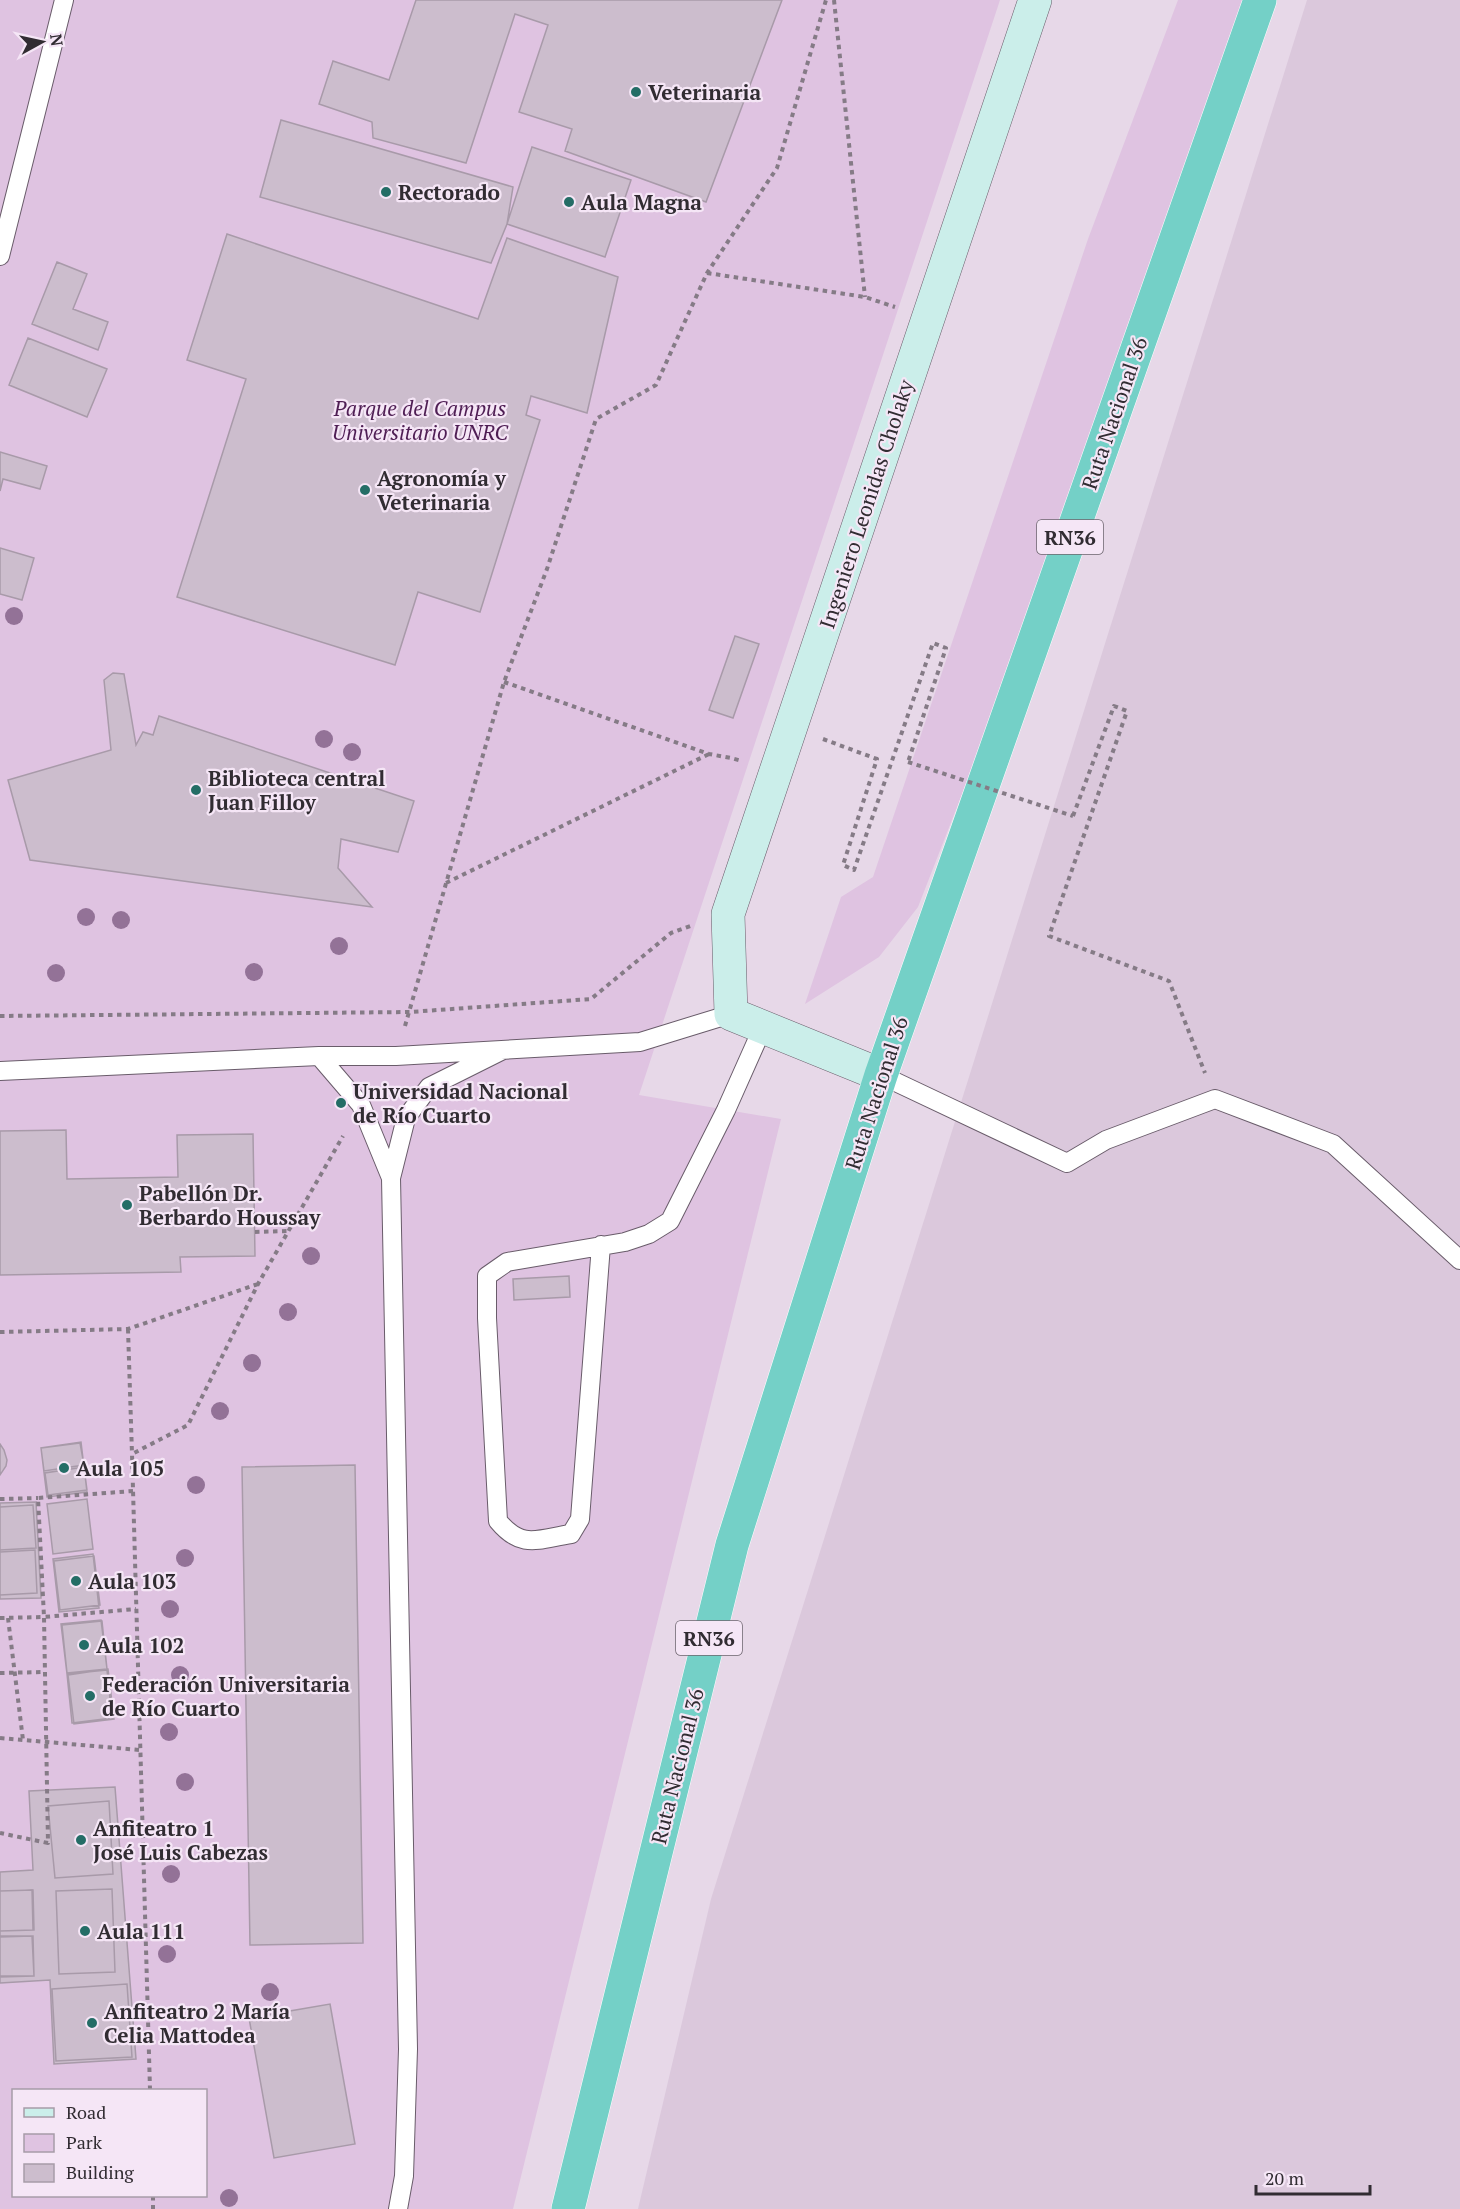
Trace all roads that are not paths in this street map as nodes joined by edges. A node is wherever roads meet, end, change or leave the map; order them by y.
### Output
1 (64, 0) edge
2 (1035, 0) edge
3 (1260, 0) edge
4 (0, 256) edge
5 (731, 1014) junction
6 (763, 1027) junction
7 (501, 1051) junction
8 (320, 1056) junction
9 (0, 1071) edge
10 (881, 1075) junction
11 (391, 1178) junction
12 (601, 1245) junction
13 (1460, 1260) edge
14 (398, 2209) edge
15 (568, 2209) edge

1 - 4 lane
2 - 5 main road, Ingeniero Leonidas Cholaky
3 - 10 highway, Ruta Nacional 36 / RN36
5 - 6 main road
5 - 7 lane
6 - 10 main road
6 - 12 lane
7 - 8 lane
7 - 11 lane
8 - 9 lane
8 - 11 lane
10 - 13 lane
10 - 15 highway, Ruta Nacional 36 / RN36
11 - 14 lane
12 - 12 lane

